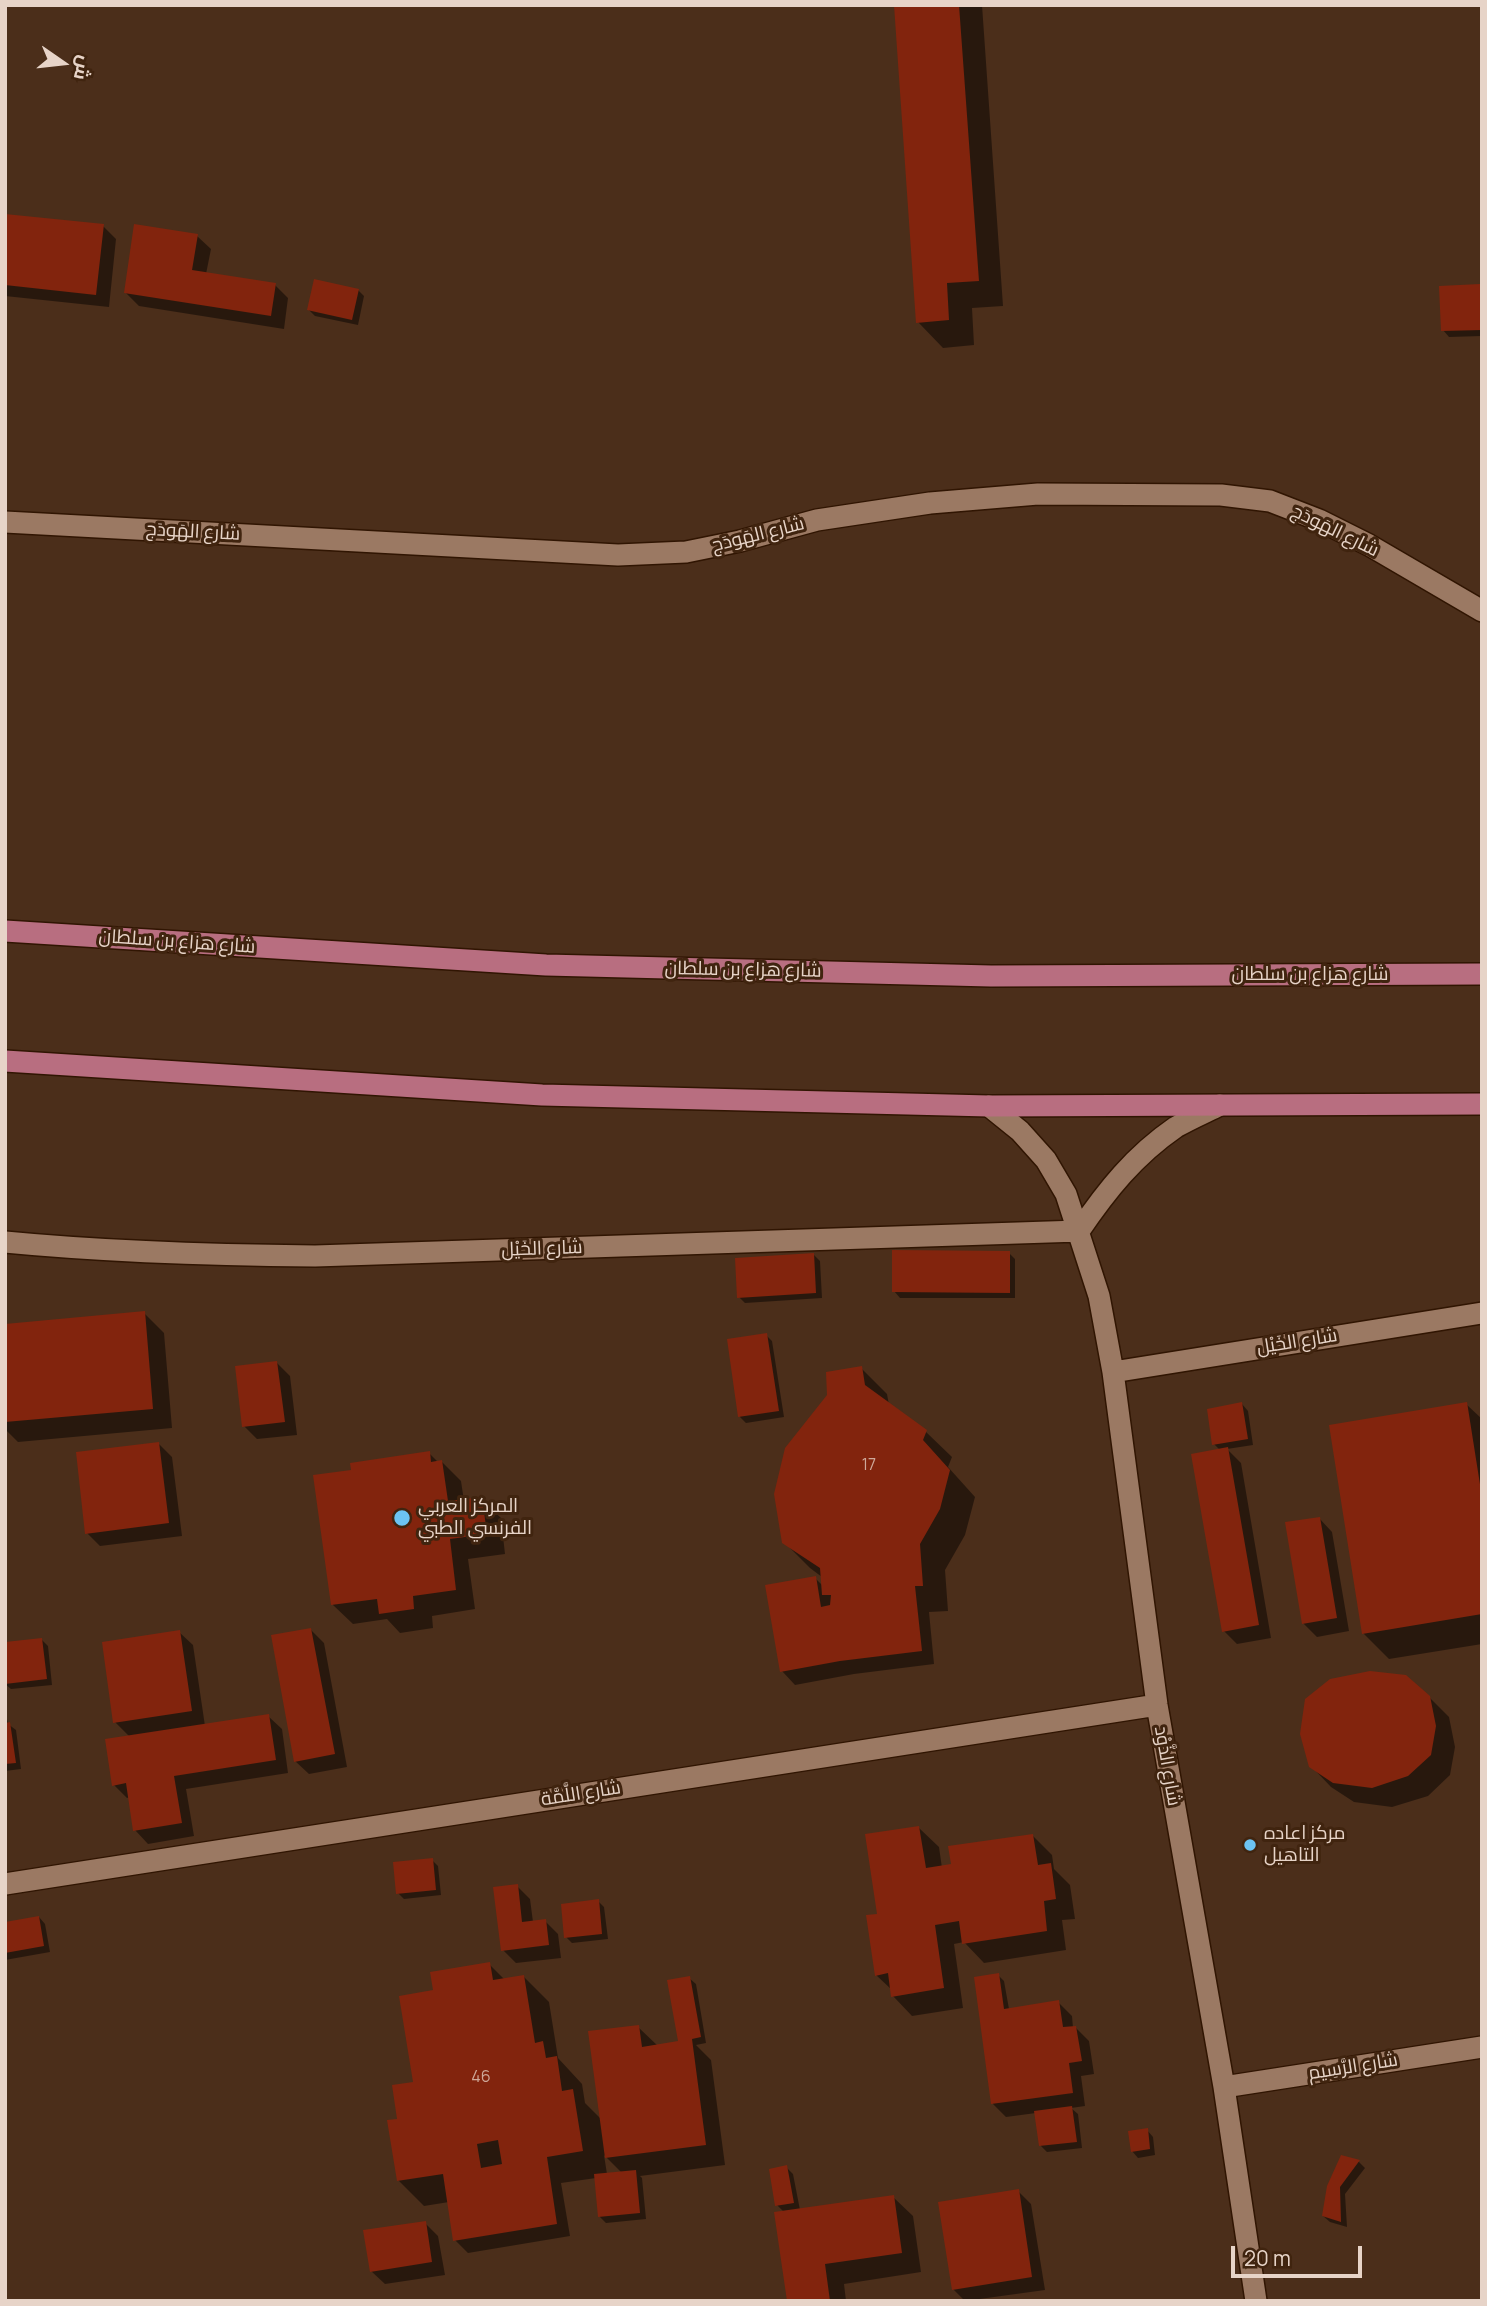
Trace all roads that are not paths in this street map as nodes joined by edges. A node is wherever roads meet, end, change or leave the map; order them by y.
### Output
1 (5, 522) edge
2 (1482, 611) edge
3 (5, 931) edge
4 (1482, 974) edge
5 (5, 1061) edge
6 (1482, 1104) edge
7 (1220, 1105) junction
8 (989, 1106) junction
9 (1079, 1231) junction
10 (5, 1242) edge
11 (1482, 1313) edge
12 (1113, 1372) junction
13 (1157, 1705) junction
14 (5, 1884) edge
15 (1482, 2046) edge
16 (1224, 2087) junction
17 (1256, 2301) edge

1 - 2 street, شارع الهَودَج
3 - 4 main road, شارع هزاع بن سلطان
5 - 8 main road
6 - 7 main road
7 - 8 main road
7 - 9 street
8 - 9 street, شارع الذَّوْد
9 - 10 street, شارع الخَيْل
9 - 12 street, شارع الذَّوْد
11 - 12 street, شارع الخَيْل
12 - 13 street, شارع الذَّوْد
13 - 14 street, شارع اللَّمَّة
13 - 16 street, شارع الذَّوْد
15 - 16 street, شارع الرَّسِيم
16 - 17 street, شارع الذَّوْد

